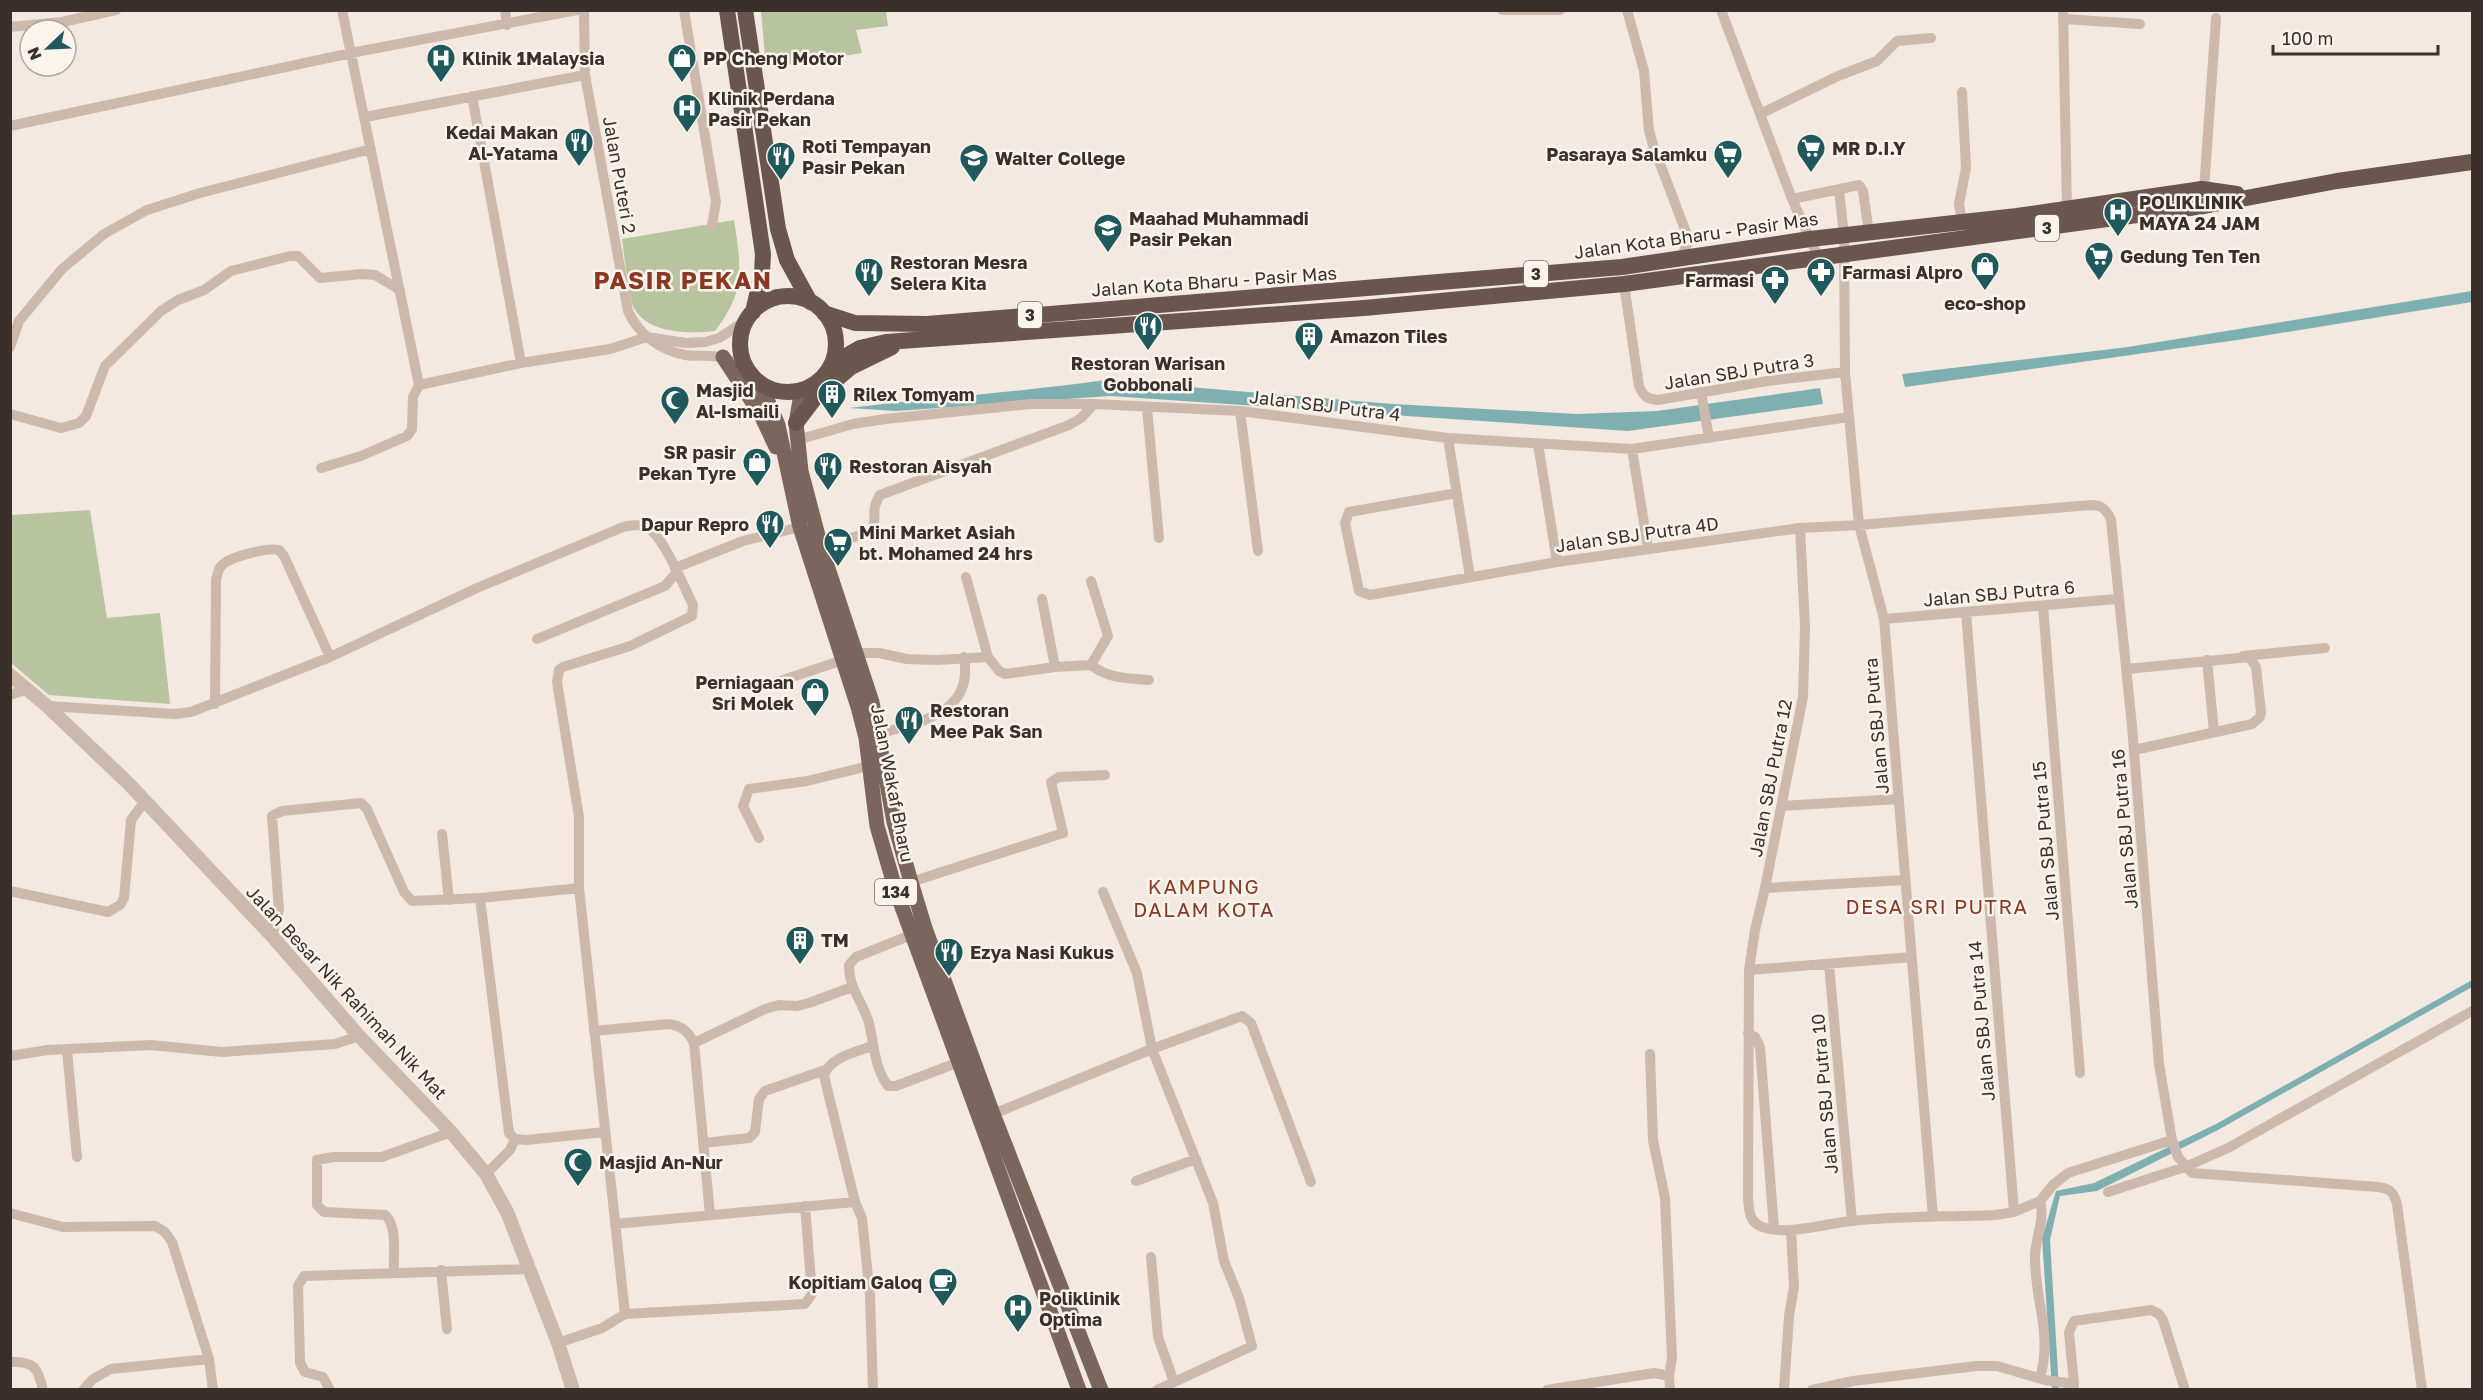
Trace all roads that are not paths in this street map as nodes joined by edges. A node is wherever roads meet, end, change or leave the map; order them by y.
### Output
1 (116, 10) edge
2 (342, 10) edge
3 (505, 10) edge
4 (577, 10) edge
5 (584, 10) edge
6 (684, 10) edge
7 (727, 10) edge
8 (745, 10) edge
9 (1502, 10) edge
10 (1560, 10) edge
11 (1627, 10) edge
12 (1721, 10) edge
13 (2063, 15) edge
14 (2216, 18) dead end
15 (2140, 24) dead end
16 (507, 25) junction
17 (10, 27) edge
18 (1931, 38) dead end
19 (351, 53) junction
20 (585, 75) junction
21 (1962, 92) dead end
22 (472, 96) junction
23 (1760, 114) junction
24 (365, 117) junction
25 (10, 126) edge
26 (371, 149) junction
27 (2472, 162) edge
28 (1839, 189) junction
29 (2204, 189) junction
30 (2250, 196) junction
31 (1792, 200) junction
32 (2067, 209) junction
33 (1962, 222) junction
34 (712, 225) dead end
35 (1869, 233) junction
36 (1844, 236) junction
37 (1810, 239) junction
38 (1845, 256) junction
39 (1681, 258) junction
40 (1819, 259) junction
41 (1624, 284) junction
42 (400, 290) junction
43 (810, 302) junction
44 (824, 313) junction
45 (750, 316) junction
46 (15, 319) edge
47 (647, 338) junction
48 (904, 342) junction
49 (10, 347) edge
50 (723, 357) junction
51 (521, 363) junction
52 (832, 364) junction
53 (1845, 372) junction
54 (754, 376) junction
55 (419, 385) junction
56 (808, 388) junction
57 (1702, 395) junction
58 (1094, 404) junction
59 (1147, 408) junction
60 (1240, 411) junction
61 (10, 414) edge
62 (1849, 417) junction
63 (796, 423) junction
64 (1708, 435) junction
65 (1448, 438) junction
66 (797, 440) junction
67 (1538, 444) junction
68 (1632, 449) junction
69 (321, 468) dead end
70 (1456, 493) junction
71 (795, 504) junction
72 (2109, 515) joint
73 (1858, 525) junction
74 (800, 527) junction
75 (1800, 528) junction
76 (1159, 538) dead end
77 (821, 547) junction
78 (1648, 548) junction
79 (1258, 550) dead end
80 (1557, 562) junction
81 (676, 570) junction
82 (966, 577) dead end
83 (1470, 577) junction
84 (1091, 581) dead end
85 (1042, 599) dead end
86 (2117, 599) junction
87 (2043, 606) junction
88 (1966, 612) junction
89 (1884, 619) junction
90 (537, 639) dead end
91 (2325, 648) dead end
92 (849, 656) junction
93 (2243, 656) junction
94 (330, 657) junction
95 (964, 657) junction
96 (988, 657) junction
97 (2207, 660) junction
98 (1091, 665) junction
99 (1055, 667) junction
100 (2127, 669) junction
101 (10, 675) edge
102 (1149, 680) dead end
103 (765, 686) dead end
104 (28, 689) junction
105 (10, 695) edge
106 (215, 704) junction
107 (47, 706) junction
108 (2214, 732) junction
109 (879, 734) junction
110 (2134, 750) junction
111 (869, 766) junction
112 (1105, 775) dead end
113 (1899, 799) junction
114 (145, 801) junction
115 (1781, 806) junction
116 (441, 834) dead end
117 (759, 838) dead end
118 (1905, 880) junction
119 (911, 882) junction
120 (579, 888) junction
121 (1765, 888) junction
122 (10, 891) edge
123 (1103, 892) dead end
124 (480, 898) junction
125 (449, 900) junction
126 (911, 935) junction
127 (272, 936) junction
128 (1912, 957) junction
129 (1829, 964) junction
130 (1749, 970) junction
131 (852, 987) junction
132 (2472, 1011) edge
133 (594, 1030) junction
134 (1748, 1033) junction
135 (359, 1036) junction
136 (694, 1043) junction
137 (872, 1046) junction
138 (1152, 1049) junction
139 (67, 1050) junction
140 (1650, 1054) dead end
141 (10, 1056) edge
142 (959, 1062) junction
143 (825, 1070) junction
144 (2080, 1073) dead end
145 (993, 1114) junction
146 (451, 1132) junction
147 (605, 1132) junction
148 (515, 1139) junction
149 (2172, 1142) junction
150 (703, 1143) junction
151 (77, 1157) dead end
152 (1196, 1159) junction
153 (2182, 1162) junction
154 (486, 1174) junction
155 (1136, 1181) dead end
156 (1311, 1182) dead end
157 (2108, 1192) dead end
158 (2040, 1201) junction
159 (855, 1202) junction
160 (805, 1206) junction
161 (2014, 1212) junction
162 (10, 1213) edge
163 (710, 1215) junction
164 (1933, 1217) junction
165 (1852, 1221) junction
166 (615, 1224) junction
167 (1774, 1229) junction
168 (1791, 1230) junction
169 (1151, 1257) dead end
170 (529, 1269) junction
171 (441, 1270) junction
172 (394, 1272) junction
173 (625, 1314) junction
174 (447, 1329) dead end
175 (558, 1343) junction
176 (208, 1359) junction
177 (11, 1362) edge
178 (1669, 1376) junction
179 (2042, 1379) junction
180 (1174, 1382) junction
181 (2072, 1385) edge
182 (43, 1389) edge
183 (83, 1389) edge
184 (213, 1389) edge
185 (330, 1389) edge
186 (573, 1389) edge
187 (873, 1389) edge
188 (1079, 1389) edge
189 (1101, 1389) edge
190 (1157, 1389) edge
191 (1546, 1389) edge
192 (1670, 1389) edge
193 (1784, 1389) edge
194 (1812, 1389) edge
195 (2185, 1389) edge
196 (2422, 1389) edge

1 - 17 street
2 - 19 street
3 - 16 street
4 - 16 street
5 - 20 street, Jalan Puteri 2
6 - 34 street
7 - 45 highway
8 - 43 highway
9 - 10 street
11 - 39 street
12 - 23 street
13 - 15 street
13 - 32 street
14 - 29 street
16 - 19 street
18 - 23 street
19 - 24 street
19 - 25 street
20 - 22 street
20 - 47 street, Jalan Puteri 2
21 - 33 street
22 - 24 street
22 - 51 street
23 - 31 street
24 - 26 street
26 - 42 street
26 - 46 street
27 - 30 highway, Jalan Kota Bharu - Pasir Mas / 3
28 - 31 street
28 - 35 street
28 - 36 street, Jalan SBJ Putra
29 - 30 highway, Jalan Kota Bharu - Pasir Mas / 3
29 - 32 highway, Jalan Kota Bharu - Pasir Mas / 3
30 - 38 highway, Jalan Kota Bharu - Pasir Mas / 3
31 - 37 street
32 - 33 highway, Jalan Kota Bharu - Pasir Mas / 3
33 - 35 highway, Jalan Kota Bharu - Pasir Mas / 3
35 - 36 highway, Jalan Kota Bharu - Pasir Mas / 3
36 - 37 highway, Jalan Kota Bharu - Pasir Mas / 3
36 - 38 street, Jalan SBJ Putra
37 - 39 highway, Jalan Kota Bharu - Pasir Mas / 3
37 - 40 street
38 - 40 highway, Jalan Kota Bharu - Pasir Mas / 3
38 - 53 street, Jalan SBJ Putra
39 - 44 highway, Jalan Kota Bharu - Pasir Mas / 3
40 - 41 highway, Jalan Kota Bharu - Pasir Mas / 3
41 - 48 highway, Jalan Kota Bharu - Pasir Mas / 3
41 - 57 street, Jalan SBJ Putra 3
42 - 55 street
42 - 61 street
43 - 44 highway
43 - 45 highway
44 - 52 highway
45 - 47 street
45 - 54 highway
46 - 49 street
47 - 50 street
47 - 51 street
48 - 52 highway, Jalan Kota Bharu - Pasir Mas / 3
48 - 63 highway
50 - 54 street
50 - 71 main road
51 - 55 street
52 - 56 highway
53 - 57 street, Jalan SBJ Putra 3
53 - 62 street, Jalan SBJ Putra
54 - 56 highway
54 - 71 main road, Jalan Wakaf Bharu / 134
55 - 69 street
56 - 63 main road, Jalan Wakaf Bharu / 134
57 - 64 street
58 - 59 street, Jalan SBJ Putra 4
58 - 66 street, Jalan SBJ Putra 4
58 - 77 street
59 - 60 street, Jalan SBJ Putra 4
59 - 76 street
60 - 65 street, Jalan SBJ Putra 4
60 - 79 street
62 - 64 street, Jalan SBJ Putra 4
62 - 73 street, Jalan SBJ Putra
63 - 66 main road, Jalan Wakaf Bharu / 134
64 - 68 street, Jalan SBJ Putra 4
65 - 67 street, Jalan SBJ Putra 4
65 - 70 street
66 - 77 main road, Jalan Wakaf Bharu / 134
67 - 68 street, Jalan SBJ Putra 4
67 - 80 street
68 - 78 street
70 - 83 street
70 - 83 street, Jalan SBJ Putra 4D
71 - 74 main road, Jalan Wakaf Bharu / 134
72 - 73 street, Jalan SBJ Putra 4D
72 - 86 street, Jalan SBJ Putra 16
73 - 75 street, Jalan SBJ Putra 4D
73 - 89 street, Jalan SBJ Putra
74 - 81 street
74 - 92 main road, Jalan Wakaf Bharu / 134
75 - 78 street, Jalan SBJ Putra 4D
75 - 115 street, Jalan SBJ Putra 12
77 - 92 main road, Jalan Wakaf Bharu / 134
78 - 80 street, Jalan SBJ Putra 4D
80 - 83 street, Jalan SBJ Putra 4D
81 - 90 street
81 - 94 street
81 - 120 street
82 - 96 street
84 - 98 street
85 - 99 street
86 - 87 street, Jalan SBJ Putra 6
86 - 100 street, Jalan SBJ Putra 16
87 - 88 street, Jalan SBJ Putra 6
87 - 144 street, Jalan SBJ Putra 15
88 - 89 street, Jalan SBJ Putra 6
88 - 161 street, Jalan SBJ Putra 14
89 - 113 street, Jalan SBJ Putra
91 - 93 street
92 - 95 street
92 - 103 street
92 - 109 main road, Jalan Wakaf Bharu / 134
92 - 111 main road, Jalan Wakaf Bharu / 134
93 - 97 street
93 - 108 street
94 - 106 street
94 - 106 street
95 - 96 street
95 - 109 street
96 - 99 street
97 - 100 street
97 - 108 street
98 - 99 street
98 - 102 street
100 - 110 street, Jalan SBJ Putra 16
101 - 104 street, Jalan Besar Nik Rahimah Nik Mat
104 - 105 street
104 - 107 street, Jalan Besar Nik Rahimah Nik Mat
106 - 107 street
107 - 114 street, Jalan Besar Nik Rahimah Nik Mat
108 - 110 street
109 - 119 main road, Jalan Wakaf Bharu / 134
110 - 149 street, Jalan SBJ Putra 16
111 - 117 street
111 - 126 main road, Jalan Wakaf Bharu / 134
112 - 119 street
113 - 115 street
113 - 118 street, Jalan SBJ Putra
114 - 122 street
114 - 127 street, Jalan Besar Nik Rahimah Nik Mat
115 - 121 street, Jalan SBJ Putra 12
116 - 125 street
118 - 121 street
118 - 128 street, Jalan SBJ Putra
119 - 145 main road, Jalan Wakaf Bharu / 134
120 - 124 street
120 - 133 street
121 - 130 street, Jalan SBJ Putra 12
123 - 138 street
124 - 125 street
124 - 148 street
125 - 127 street
126 - 131 street
126 - 142 main road, Jalan Wakaf Bharu / 134
127 - 135 street, Jalan Besar Nik Rahimah Nik Mat
128 - 129 street
128 - 164 street, Jalan SBJ Putra
129 - 130 street
129 - 165 street, Jalan SBJ Putra 10
130 - 134 street, Jalan SBJ Putra 12
131 - 136 street
131 - 137 street
132 - 153 street
133 - 136 street
133 - 147 street
134 - 167 street, Jalan SBJ Putra 12
134 - 167 street, Jalan SBJ Putra 12
135 - 139 street
135 - 146 street, Jalan Besar Nik Rahimah Nik Mat
136 - 150 street
137 - 142 street
137 - 143 street
138 - 145 street
138 - 152 street
138 - 156 street
139 - 141 street
139 - 151 street
140 - 178 street
142 - 188 main road, Jalan Wakaf Bharu / 134
143 - 150 street
143 - 159 street
145 - 189 main road, Jalan Wakaf Bharu / 134
146 - 154 street, Jalan Besar Nik Rahimah Nik Mat
146 - 172 street
147 - 148 street
147 - 166 street
148 - 154 street
149 - 153 street, Jalan SBJ Putra 16
149 - 158 street
150 - 163 street
152 - 155 street
152 - 180 street
153 - 157 street
153 - 196 street
154 - 170 street, Jalan Besar Nik Rahimah Nik Mat
158 - 161 street, Jalan SBJ Putra 12
158 - 179 street
159 - 160 street
159 - 187 street
160 - 163 street
160 - 173 street
161 - 164 street, Jalan SBJ Putra 12
162 - 176 street
163 - 166 street
164 - 165 street, Jalan SBJ Putra 12
165 - 168 street, Jalan SBJ Putra 12
166 - 173 street
167 - 168 street, Jalan SBJ Putra 12
168 - 193 street
169 - 180 street
170 - 171 street
170 - 175 street, Jalan Besar Nik Rahimah Nik Mat
171 - 172 street
171 - 174 street
172 - 185 street
173 - 175 street
175 - 186 street, Jalan Besar Nik Rahimah Nik Mat
176 - 183 street
176 - 184 street
177 - 182 street
178 - 191 street
178 - 192 street
179 - 181 street
179 - 194 street
180 - 190 street
181 - 195 street

